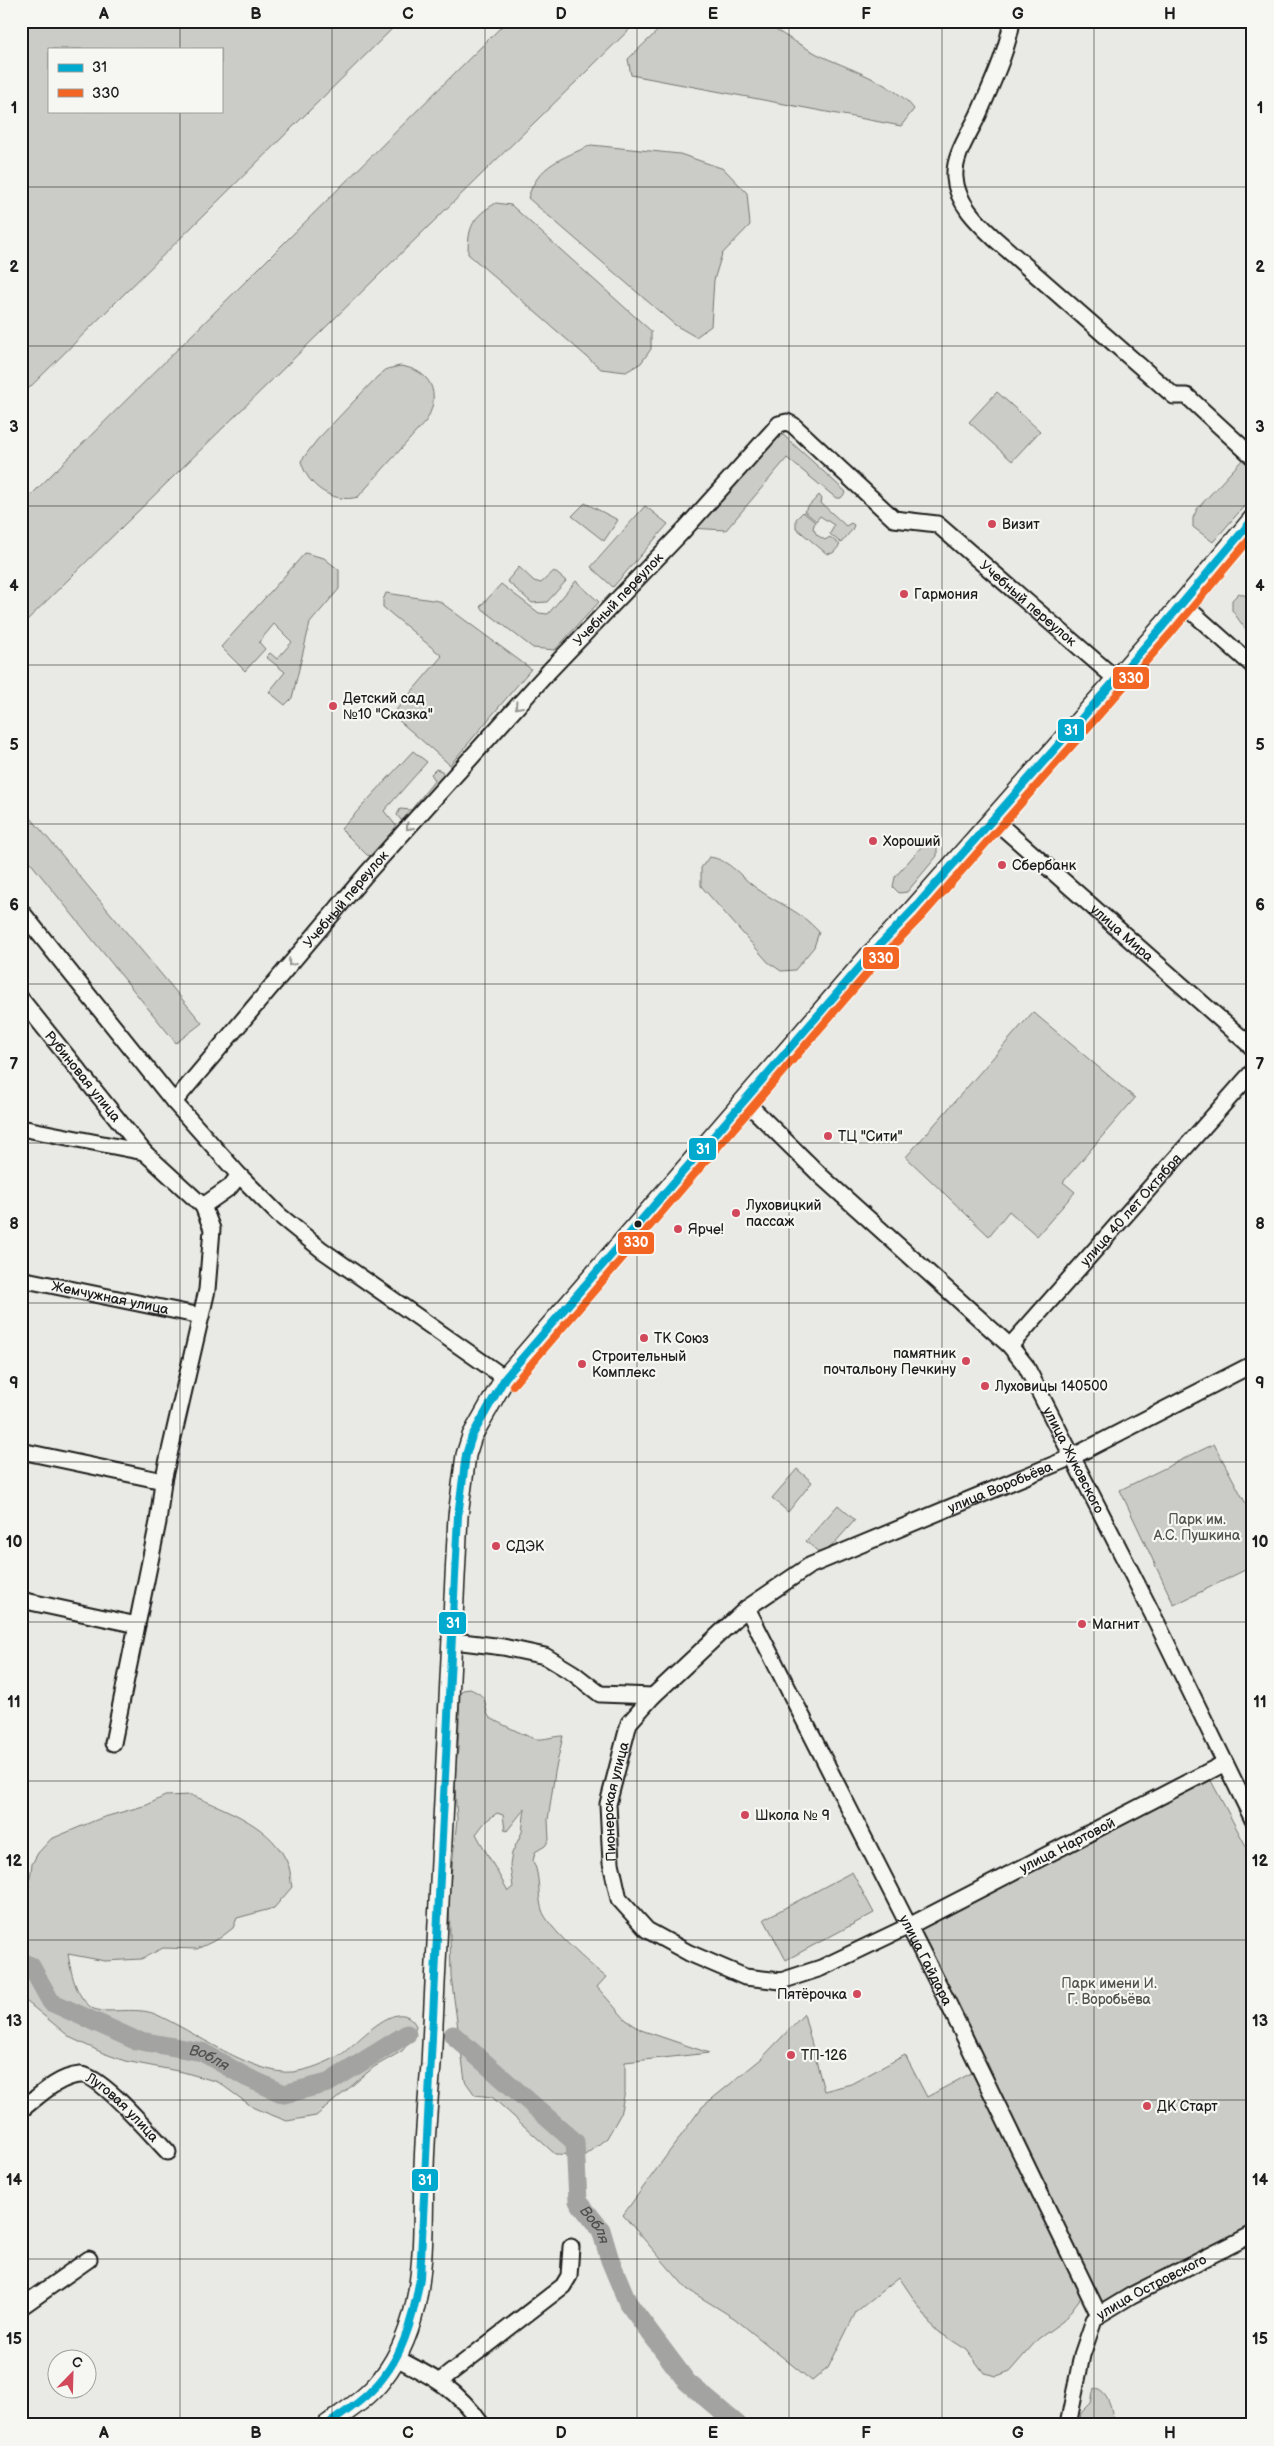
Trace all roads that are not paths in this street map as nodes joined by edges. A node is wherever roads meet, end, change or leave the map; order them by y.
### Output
1 (1012, 21) edge
2 (1253, 457) edge
3 (1253, 518) edge
4 (1182, 603) junction
5 (1253, 666) edge
6 (1116, 679) junction
7 (993, 819) junction
8 (21, 911) edge
9 (21, 999) edge
10 (1253, 1048) edge
11 (1253, 1071) edge
12 (745, 1101) junction
13 (174, 1102) junction
14 (21, 1128) edge
15 (144, 1152) junction
16 (239, 1175) junction
17 (203, 1206) junction
18 (21, 1279) edge
19 (201, 1316) junction
20 (1010, 1346) junction
21 (1253, 1364) edge
22 (505, 1378) junction
23 (21, 1451) edge
24 (1072, 1457) junction
25 (162, 1481) junction
26 (21, 1600) edge
27 (746, 1608) junction
28 (137, 1625) junction
29 (454, 1641) junction
30 (653, 1696) junction
31 (113, 1743) dead end
32 (1225, 1763) junction
33 (1253, 1820) edge
34 (909, 1926) junction
35 (21, 2110) edge
36 (168, 2152) dead end
37 (1253, 2234) edge
38 (570, 2247) dead end
39 (89, 2259) dead end
40 (21, 2308) edge
41 (1099, 2315) junction
42 (396, 2358) junction
43 (440, 2381) junction
44 (327, 2425) edge
45 (482, 2425) edge
46 (1068, 2425) edge

1 - 2 street
3 - 4 main road
4 - 5 street
4 - 6 main road
6 - 7 main road
6 -> 13 street, Учебный переулок
7 - 10 street, улица Мира
7 - 12 main road
8 - 13 street
9 - 15 street, Рубиновая улица
11 - 20 street, улица 40 лет Октября
12 - 20 street, улица Жуковского
12 - 22 main road
13 - 16 street
14 - 15 street
15 - 17 street, Рубиновая улица
16 - 17 street
16 - 22 street
17 - 19 street
18 - 19 street, Жемчужная улица
19 - 25 street
20 - 24 street, улица Жуковского
21 - 24 street, улица Воробьёва
22 - 29 main road
23 - 25 street
24 - 27 street, улица Воробьёва
24 - 32 street, улица Жуковского
25 - 28 street
26 - 28 street
27 - 30 street, Пионерская улица
27 - 34 street, улица Гайдара
28 - 31 street
29 - 30 street
29 - 42 main road
30 - 34 street, Пионерская улица
32 - 33 street, улица Жуковского
32 - 34 street, улица Нартовой
34 - 41 street, улица Гайдара
35 - 36 street, Луговая улица
37 - 41 street, улица Островского
38 - 43 street
39 - 40 street
41 - 46 street, улица Островского
42 - 43 street
42 - 44 main road
43 - 45 street

